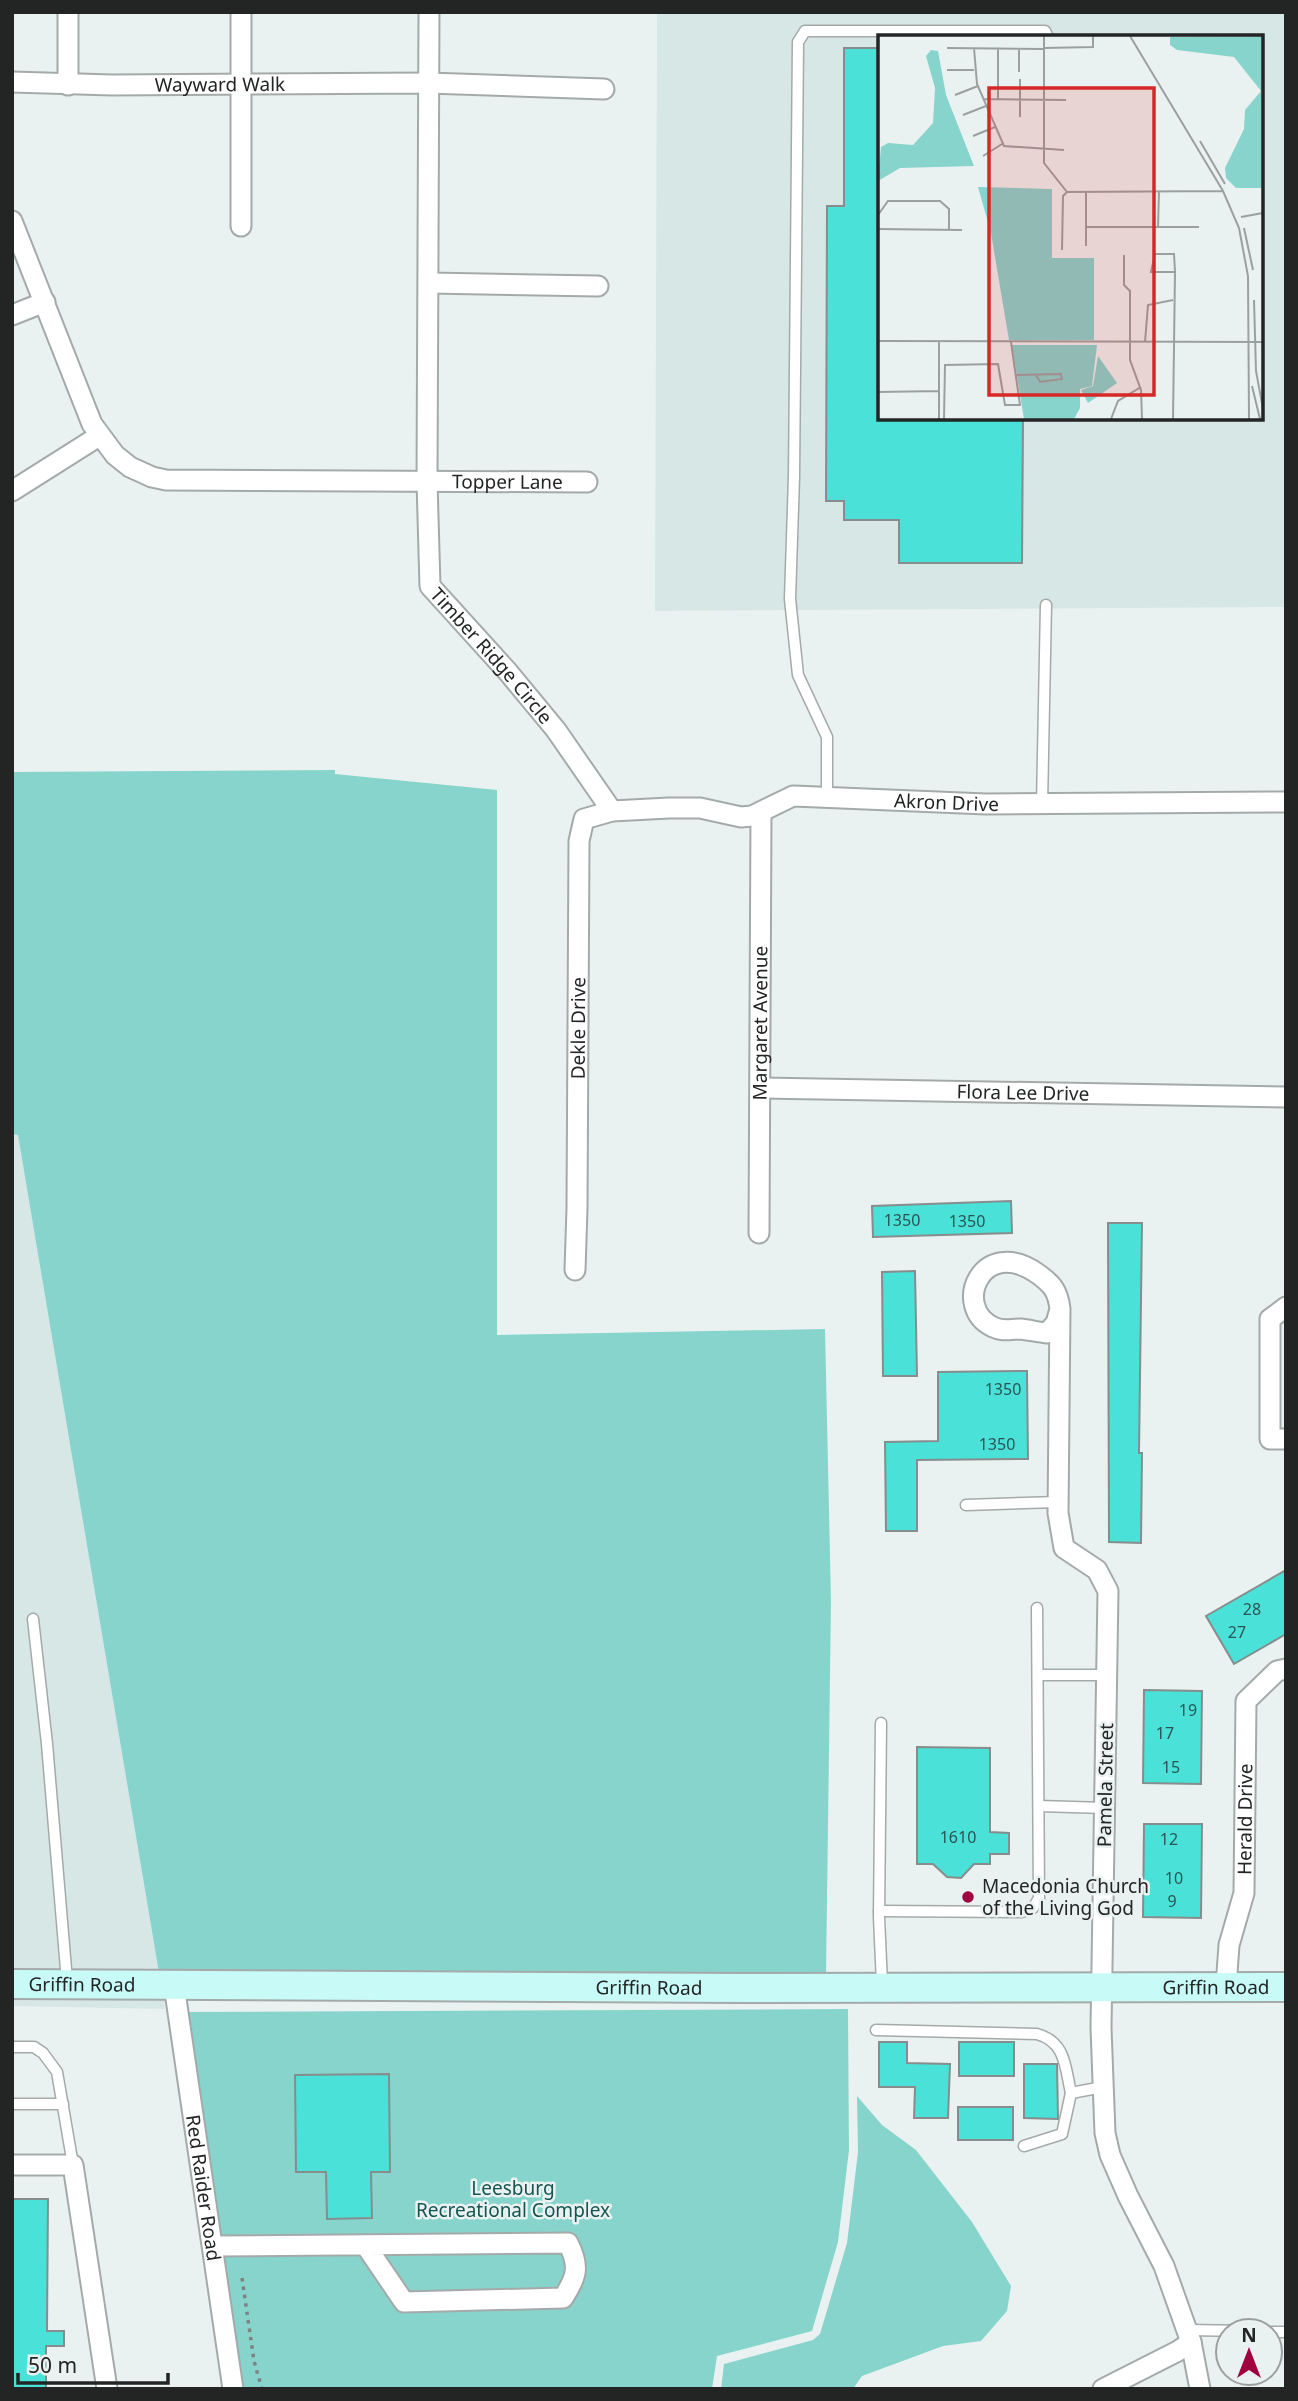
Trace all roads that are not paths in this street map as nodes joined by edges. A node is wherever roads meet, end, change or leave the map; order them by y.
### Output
1 (68, 12) edge
2 (241, 12) edge
3 (429, 12) edge
4 (1047, 35) edge
5 (12, 82) edge
6 (240, 83) junction
7 (428, 83) junction
8 (68, 85) junction
9 (604, 89) dead end
10 (12, 221) edge
11 (241, 226) dead end
12 (429, 283) junction
13 (598, 286) dead end
14 (45, 302) junction
15 (12, 316) edge
16 (99, 436) junction
17 (428, 482) junction
18 (587, 482) dead end
19 (12, 491) edge
20 (1046, 605) dead end
21 (827, 797) junction
22 (1286, 802) edge
23 (1042, 804) junction
24 (612, 811) junction
25 (761, 812) junction
26 (761, 1088) junction
27 (1286, 1097) edge
28 (759, 1233) dead end
29 (575, 1270) dead end
30 (1286, 1307) edge
31 (1060, 1309) junction
32 (1286, 1439) edge
33 (1058, 1502) junction
34 (965, 1505) dead end
35 (1037, 1608) dead end
36 (33, 1619) dead end
37 (1286, 1669) edge
38 (1038, 1675) junction
39 (1106, 1675) junction
40 (881, 1723) dead end
41 (1039, 1806) junction
42 (1105, 1808) junction
43 (879, 1911) junction
44 (12, 1984) edge
45 (67, 1985) junction
46 (174, 1985) junction
47 (1102, 1987) junction
48 (1226, 1987) junction
49 (1286, 1987) edge
50 (882, 1988) junction
51 (876, 2030) dead end
52 (12, 2047) edge
53 (1103, 2087) junction
54 (1071, 2093) junction
55 (12, 2104) edge
56 (63, 2104) junction
57 (1024, 2146) dead end
58 (12, 2165) edge
59 (73, 2165) junction
60 (213, 2246) junction
61 (366, 2246) junction
62 (1214, 2334) edge
63 (1189, 2336) junction
64 (107, 2389) edge
65 (233, 2389) edge
66 (1104, 2389) edge
67 (1200, 2389) edge

1 - 8 street
2 - 6 street
3 - 7 street, Timber Ridge Circle
4 - 21 lane
5 - 8 street, Wayward Walk
6 - 7 street, Wayward Walk
6 - 8 street, Wayward Walk
6 - 11 street
7 - 9 street
7 - 12 street, Timber Ridge Circle
10 - 14 street
12 - 13 street
12 - 17 street, Timber Ridge Circle
14 - 15 street
14 - 16 street
16 - 17 street
16 - 19 street
17 - 18 street, Topper Lane
17 - 24 street, Timber Ridge Circle
20 - 23 lane
21 - 23 street, Akron Drive
21 - 25 street, Akron Drive
22 - 23 street, Akron Drive
24 - 25 street, Akron Drive
24 - 29 street, Dekle Drive
25 - 26 street, Margaret Avenue
26 - 27 street, Flora Lee Drive
26 - 28 street, Margaret Avenue
30 - 32 street
31 - 31 street, Pamela Street
31 - 33 street, Pamela Street
33 - 34 lane
33 - 39 street, Pamela Street
35 - 38 lane
36 - 45 lane
37 - 48 street, Herald Drive
38 - 39 lane
38 - 41 lane
39 - 42 street, Pamela Street
40 - 43 lane
41 - 42 lane
41 - 43 lane
42 - 47 street, Pamela Street
43 - 50 lane
44 - 45 street, Griffin Road
45 - 46 street, Griffin Road
46 - 50 street, Griffin Road
46 - 60 street, Red Raider Road
47 - 48 street, Griffin Road
47 - 50 street, Griffin Road
47 - 53 street, Pamela Street
48 - 49 street, Griffin Road
51 - 54 lane
52 - 56 lane
53 - 54 lane
53 - 63 street, Pamela Street
54 - 57 lane
55 - 56 lane
56 - 59 lane
58 - 59 street
59 - 64 street
60 - 61 street
60 - 65 street, Red Raider Road
61 - 61 street
62 - 63 lane
63 - 66 street
63 - 67 street, Pamela Street

